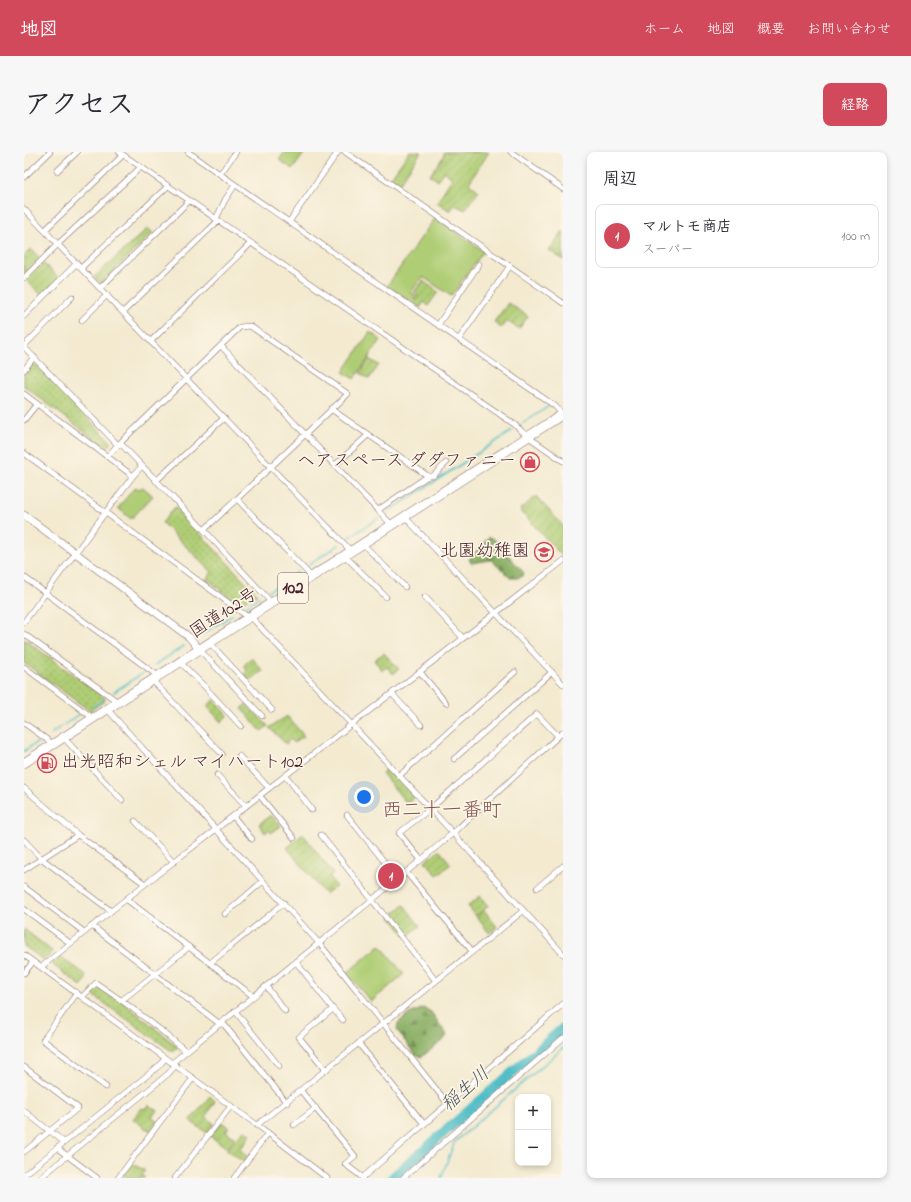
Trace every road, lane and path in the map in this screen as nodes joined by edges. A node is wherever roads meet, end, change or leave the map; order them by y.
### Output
1 (50, 152) edge
2 (77, 152) edge
3 (188, 152) edge
4 (236, 152) edge
5 (338, 152) edge
6 (345, 152) edge
7 (511, 152) edge
8 (121, 153) edge
9 (141, 167) junction
10 (57, 171) dead end
11 (220, 174) junction
12 (24, 177) edge
13 (236, 185) junction
14 (168, 186) junction
15 (563, 189) edge
16 (189, 200) junction
17 (24, 209) edge
18 (217, 220) junction
19 (289, 222) junction
20 (45, 230) junction
21 (58, 244) junction
22 (251, 244) junction
23 (76, 263) junction
24 (479, 264) dead end
25 (510, 266) junction
26 (81, 268) junction
27 (24, 278) edge
28 (100, 288) junction
29 (107, 295) junction
30 (72, 297) dead end
31 (563, 303) edge
32 (123, 312) junction
33 (24, 316) edge
34 (82, 320) dead end
35 (438, 324) junction
36 (459, 339) junction
37 (151, 341) junction
38 (24, 346) edge
39 (221, 346) junction
40 (34, 358) junction
41 (24, 370) edge
42 (187, 378) junction
43 (24, 394) edge
44 (36, 404) junction
45 (331, 409) junction
46 (563, 414) edge
47 (224, 418) junction
48 (24, 420) edge
49 (305, 434) junction
50 (368, 435) junction
51 (527, 436) junction
52 (119, 444) junction
53 (24, 453) edge
54 (106, 456) junction
55 (563, 461) edge
56 (446, 463) dead end
57 (335, 465) junction
58 (142, 466) junction
59 (271, 466) junction
60 (133, 476) junction
61 (428, 476) junction
62 (156, 481) junction
63 (237, 498) junction
64 (378, 510) junction
65 (105, 512) junction
66 (24, 515) edge
67 (404, 516) junction
68 (391, 524) junction
69 (204, 530) junction
70 (362, 543) junction
71 (75, 552) junction
72 (348, 553) junction
73 (563, 561) edge
74 (311, 576) junction
75 (24, 577) edge
76 (405, 588) dead end
77 (46, 593) junction
78 (386, 597) dead end
79 (425, 597) dead end
80 (271, 602) junction
81 (496, 613) junction
82 (249, 617) junction
83 (24, 622) edge
84 (24, 634) edge
85 (463, 638) junction
86 (209, 642) junction
87 (199, 649) junction
88 (179, 662) junction
89 (24, 667) edge
90 (420, 672) junction
91 (515, 672) dead end
92 (552, 672) junction
93 (155, 678) junction
94 (563, 684) edge
95 (392, 694) junction
96 (118, 702) junction
97 (446, 703) dead end
98 (107, 709) junction
99 (272, 710) dead end
100 (262, 716) dead end
101 (93, 718) junction
102 (24, 723) edge
103 (421, 725) dead end
104 (241, 726) dead end
105 (351, 726) junction
106 (562, 733) edge
107 (64, 737) junction
108 (53, 744) junction
109 (222, 754) dead end
110 (239, 756) dead end
111 (454, 759) dead end
112 (24, 763) edge
113 (217, 775) dead end
114 (286, 776) junction
115 (400, 776) junction
116 (24, 788) edge
117 (270, 788) junction
118 (260, 796) junction
119 (122, 800) dead end
120 (246, 806) junction
121 (430, 809) junction
122 (312, 810) dead end
123 (347, 815) dead end
124 (233, 816) junction
125 (135, 821) dead end
126 (216, 829) junction
127 (453, 833) junction
128 (78, 834) junction
129 (321, 835) dead end
130 (294, 838) dead end
131 (252, 839) dead end
132 (24, 840) edge
133 (41, 858) junction
134 (421, 860) junction
135 (174, 862) junction
136 (562, 867) edge
137 (24, 870) edge
138 (406, 872) junction
139 (398, 879) junction
140 (264, 881) junction
141 (145, 884) junction
142 (24, 887) edge
143 (537, 888) dead end
144 (126, 899) junction
145 (372, 901) junction
146 (284, 903) junction
147 (24, 909) edge
148 (111, 911) junction
149 (523, 912) junction
150 (225, 914) dead end
151 (92, 926) junction
152 (84, 932) junction
153 (70, 943) junction
154 (319, 944) junction
155 (188, 947) junction
156 (472, 951) junction
157 (24, 954) edge
158 (563, 954) edge
159 (33, 962) junction
160 (296, 962) junction
161 (210, 963) junction
162 (41, 967) junction
163 (24, 974) edge
164 (155, 974) junction
165 (436, 981) junction
166 (266, 986) junction
167 (80, 995) junction
168 (253, 996) junction
169 (122, 1000) junction
170 (563, 1004) edge
171 (333, 1009) junction
172 (235, 1011) junction
173 (285, 1011) dead end
174 (343, 1020) dead end
175 (221, 1023) junction
176 (384, 1024) junction
177 (563, 1038) edge
178 (359, 1044) junction
179 (186, 1051) junction
180 (165, 1058) junction
181 (174, 1064) junction
182 (279, 1066) dead end
183 (24, 1067) edge
184 (326, 1070) junction
185 (193, 1078) junction
186 (106, 1087) dead end
187 (301, 1091) junction
188 (287, 1102) junction
189 (448, 1104) junction
190 (231, 1106) junction
191 (316, 1108) junction
192 (24, 1111) edge
193 (424, 1124) junction
194 (257, 1125) junction
195 (294, 1125) dead end
196 (50, 1132) junction
197 (268, 1133) junction
198 (64, 1142) junction
199 (57, 1148) junction
200 (24, 1152) edge
201 (67, 1156) junction
202 (24, 1175) edge
203 (40, 1178) edge
204 (97, 1178) edge
205 (118, 1178) edge
206 (176, 1178) edge
207 (234, 1178) edge
208 (327, 1178) edge
209 (362, 1178) edge
210 (403, 1178) edge

1 - 12 street
2 - 10 street
3 - 11 street
4 - 11 street
5 - 19 street
6 - 25 street
7 - 15 street
8 - 9 street
8 - 20 street
9 - 14 street
9 - 21 street
11 - 13 street
13 - 18 street
13 - 19 street
14 - 16 street
14 - 26 street
16 - 18 street
16 - 28 street
17 - 20 street
18 - 22 street
18 - 32 street
19 - 35 street
20 - 21 street
21 - 23 street
21 - 27 street
22 - 37 street
22 - 51 street
23 - 26 street
23 - 33 street
24 - 35 street
25 - 31 street
25 - 36 street
26 - 28 street
28 - 29 street
29 - 32 street
29 - 34 street
30 - 38 street
32 - 37 street
35 - 36 street
36 - 46 street
37 - 42 street
38 - 40 street
39 - 42 street
39 - 45 street
39 - 49 street
40 - 41 street
40 - 52 street
42 - 47 street
42 - 52 street
43 - 44 street
44 - 48 street
44 - 54 street
45 - 49 street
45 - 50 street
46 - 51 highway, 国道102号 / 102
47 - 59 street
47 - 62 street
49 - 57 street
49 - 59 street
50 - 57 street
50 - 61 street
51 - 55 street
51 - 67 highway, 国道102号 / 102
52 - 54 street
52 - 58 street
53 - 65 street
54 - 60 street
56 - 61 street
57 - 64 street
58 - 60 street
58 - 62 street
59 - 63 street
59 - 72 street
60 - 65 street
61 - 64 street
62 - 69 street
63 - 69 street
63 - 74 street
64 - 68 street
65 - 71 street
65 - 82 street
66 - 71 street
67 - 68 highway, 国道102号 / 102
67 - 81 street
68 - 70 highway, 国道102号 / 102
69 - 80 street
70 - 72 highway, 国道102号 / 102
70 - 76 street
71 - 77 street
71 - 87 street
72 - 74 highway, 国道102号 / 102
72 - 78 street
73 - 81 street
74 - 80 highway, 国道102号 / 102
75 - 77 street
77 - 83 street
77 - 93 street
79 - 85 street
80 - 82 highway, 国道102号 / 102
81 - 85 street
81 - 92 street
82 - 86 highway, 国道102号 / 102
82 - 105 street
84 - 96 street
85 - 90 street
86 - 87 highway, 国道102号 / 102
86 - 99 street
87 - 88 highway, 国道102号 / 102
87 - 100 street
88 - 93 highway, 国道102号 / 102
88 - 104 street
89 - 101 street
90 - 95 street
90 - 97 street
91 - 115 street
92 - 94 street
92 - 111 street
93 - 96 highway, 国道102号 / 102
93 - 109 street
95 - 103 street
95 - 105 street
96 - 98 highway, 国道102号 / 102
98 - 101 highway, 国道102号 / 102
98 - 126 street
101 - 107 highway, 国道102号 / 102
102 - 108 street
105 - 114 street
105 - 115 street
106 - 121 street
106 - 127 street
107 - 108 highway, 国道102号 / 102
107 - 119 street
108 - 112 highway, 国道102号 / 102
110 - 117 street
113 - 120 street
114 - 117 street
114 - 122 street
115 - 121 street
116 - 128 street
117 - 118 street
118 - 120 street
118 - 130 street
120 - 124 street
121 - 127 street
121 - 134 street
123 - 139 street
124 - 126 street
124 - 131 street
125 - 135 street
126 - 135 street
126 - 140 street
127 - 134 street
127 - 149 street
128 - 133 street
128 - 141 street
129 - 145 street
132 - 133 street
133 - 137 street
133 - 148 street
134 - 138 street
135 - 141 street
136 - 143 street
138 - 139 street
138 - 156 street
139 - 145 street
140 - 146 street
140 - 150 street
141 - 144 street
142 - 152 street
144 - 148 street
144 - 155 street
145 - 154 street
145 - 165 street
146 - 154 street
146 - 161 street
147 - 153 street
148 - 151 street
149 - 156 street
149 - 158 street
151 - 152 street
151 - 164 street
152 - 153 street
153 - 162 street
154 - 160 street
154 - 176 street
155 - 161 street
155 - 164 street
156 - 165 street
157 - 159 street
159 - 162 street
159 - 163 street
160 - 166 street
160 - 171 street
161 - 168 street
162 - 167 street
164 - 169 street
164 - 175 street
165 - 176 street
166 - 168 street
166 - 173 street
167 - 169 street
167 - 180 street
167 - 186 street
168 - 172 street
169 - 179 street
170 - 189 street
171 - 174 street
171 - 184 street
172 - 175 street
172 - 182 street
175 - 179 street
175 - 188 street
176 - 178 street
176 - 189 street
177 - 210 street
178 - 184 street
178 - 193 street
179 - 181 street
180 - 181 street
180 - 198 street
181 - 185 street
181 - 201 street
183 - 196 street
184 - 187 street
185 - 190 street
185 - 205 street
187 - 188 street
187 - 191 street
188 - 194 street
189 - 193 street
190 - 194 street
190 - 206 street
191 - 195 street
191 - 209 street
192 - 196 street
193 - 209 street
194 - 197 street
196 - 198 street
196 - 200 street
197 - 207 street
197 - 208 street
198 - 199 street
199 - 201 street
199 - 202 street
201 - 203 street
201 - 204 street

